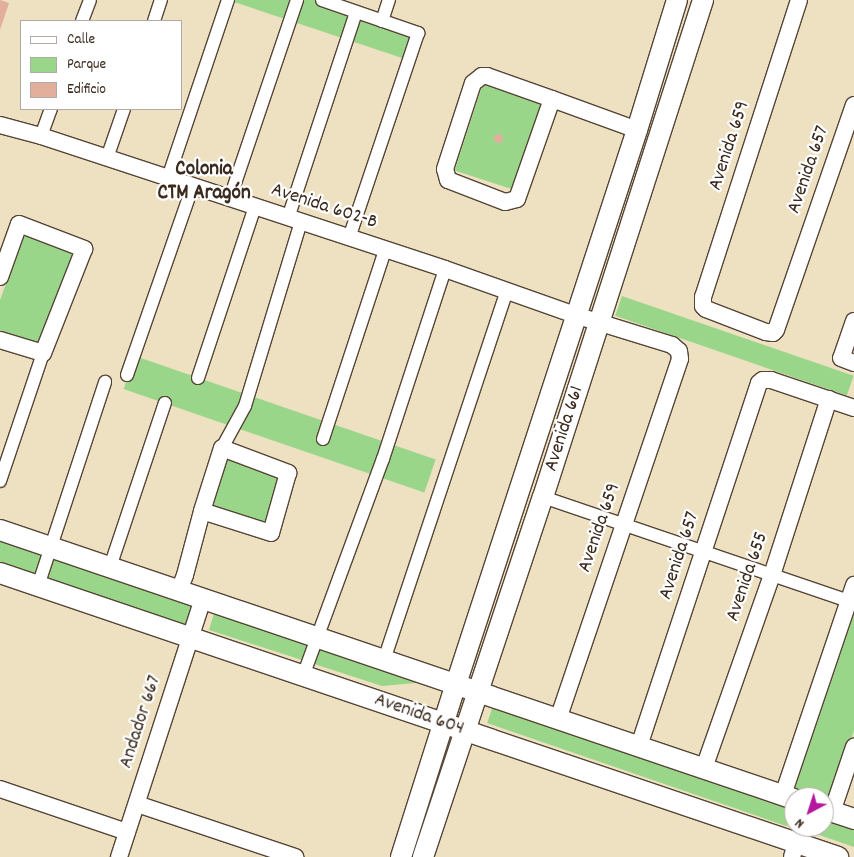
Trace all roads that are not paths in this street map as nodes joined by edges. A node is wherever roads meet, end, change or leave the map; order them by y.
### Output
1 (90, 0) edge
2 (161, 0) edge
3 (228, 0) edge
4 (297, 0) edge
5 (323, 0) edge
6 (389, 0) edge
7 (677, 0) edge
8 (704, 0) edge
9 (799, 0) edge
10 (356, 12) junction
11 (82, 20) edge
12 (154, 20) edge
13 (382, 21) junction
14 (552, 99) junction
15 (854, 105) edge
16 (51, 110) edge
17 (124, 110) edge
18 (0, 125) edge
19 (637, 130) junction
20 (41, 136) junction
21 (107, 158) junction
22 (168, 178) junction
23 (193, 186) junction
24 (230, 198) junction
25 (255, 207) junction
26 (295, 220) junction
27 (349, 238) junction
28 (385, 250) junction
29 (445, 269) junction
30 (0, 277) edge
31 (507, 290) junction
32 (575, 315) junction
33 (854, 321) edge
34 (600, 323) junction
35 (773, 333) joint
36 (0, 340) edge
37 (679, 351) joint
38 (43, 353) junction
39 (848, 360) edge
40 (127, 375) dead end
41 (198, 378) dead end
42 (105, 382) dead end
43 (829, 399) junction
44 (165, 404) dead end
45 (854, 408) edge
46 (324, 439) dead end
47 (222, 448) junction
48 (0, 481) edge
49 (543, 497) junction
50 (202, 511) junction
51 (624, 524) junction
52 (0, 530) edge
53 (51, 547) junction
54 (704, 552) junction
55 (110, 567) junction
56 (0, 573) edge
57 (772, 574) junction
58 (38, 586) junction
59 (179, 590) junction
60 (852, 593) edge
61 (203, 598) junction
62 (316, 637) junction
63 (191, 638) junction
64 (384, 660) junction
65 (303, 676) junction
66 (456, 684) junction
67 (478, 692) junction
68 (558, 719) junction
69 (443, 724) junction
70 (465, 731) junction
71 (639, 746) junction
72 (854, 747) edge
73 (704, 768) junction
74 (791, 787) edge
75 (0, 789) edge
76 (834, 795) edge
77 (784, 796) edge
78 (137, 804) junction
79 (834, 812) edge
80 (854, 819) edge
81 (127, 832) junction
82 (794, 850) edge
83 (119, 857) edge
84 (295, 857) edge
85 (401, 857) edge
86 (423, 857) edge
87 (838, 857) edge

1 - 11 street
2 - 12 street
3 - 22 street
4 - 24 street
5 - 10 street
6 - 13 street
7 - 19 street, Avenida 661
8 - 34 street, Avenida 661
9 - 35 street, Avenida 659
10 - 13 street
10 - 26 street
13 - 27 street
14 - 14 street
14 - 19 street
15 - 35 street, Avenida 657
16 - 20 street
17 - 21 street
18 - 20 street, Avenida 602-B
19 - 32 street, Avenida 661
20 - 21 street, Avenida 602-B
21 - 22 street, Avenida 602-B
22 - 23 street, Avenida 602-B
23 - 24 street, Avenida 602-B
23 - 40 street
24 - 25 street, Avenida 602-B
25 - 26 street, Avenida 602-B
25 - 41 street
26 - 27 street, Avenida 602-B
26 - 47 street
27 - 28 street, Avenida 602-B
28 - 29 street, Avenida 602-B
28 - 46 street
29 - 31 street, Avenida 602-B
29 - 62 street
30 - 38 street
31 - 32 street, Avenida 602-B
31 - 64 street
32 - 34 street, Avenida 602-B
32 - 66 street, Avenida 661
33 - 39 street
34 - 37 street, Avenida 602-B
34 - 49 street, Avenida 661
36 - 38 street
37 - 51 street, Avenida 659
38 - 48 street
42 - 53 street
43 - 45 street
43 - 54 street, Avenida 657
43 - 57 street, Avenida 655
44 - 55 street
47 - 50 street
47 - 50 street
49 - 51 street
49 - 67 street, Avenida 661
50 - 59 street
51 - 54 street
51 - 68 street, Avenida 659
52 - 53 street, Avenida 604
53 - 55 street, Avenida 604
53 - 58 street
54 - 57 street
54 - 71 street, Avenida 657
55 - 59 street, Avenida 604
56 - 58 street, Avenida 604
57 - 60 street
57 - 73 street, Avenida 655
58 - 63 street, Avenida 604
59 - 61 street, Avenida 604
60 - 74 street
61 - 62 street, Avenida 604
61 - 63 street, Andador 667
62 - 64 street, Avenida 604
62 - 65 street
63 - 65 street, Avenida 604
63 - 78 street, Andador 667
64 - 66 street, Avenida 604
65 - 69 street, Avenida 604
66 - 67 street, Avenida 604
66 - 69 street, Avenida 661
67 - 68 street, Avenida 604
67 - 70 street, Avenida 661
68 - 71 street, Avenida 604
69 - 70 street, Avenida 604
69 - 85 street, Avenida 661
70 - 82 street, Avenida 604
70 - 86 street, Avenida 661
71 - 73 street, Avenida 604
72 - 76 street
73 - 77 street, Avenida 604
75 - 81 street
78 - 81 street, Andador 667
78 - 84 street
79 - 80 street
81 - 83 street, Andador 667
82 - 87 street, Avenida 604

